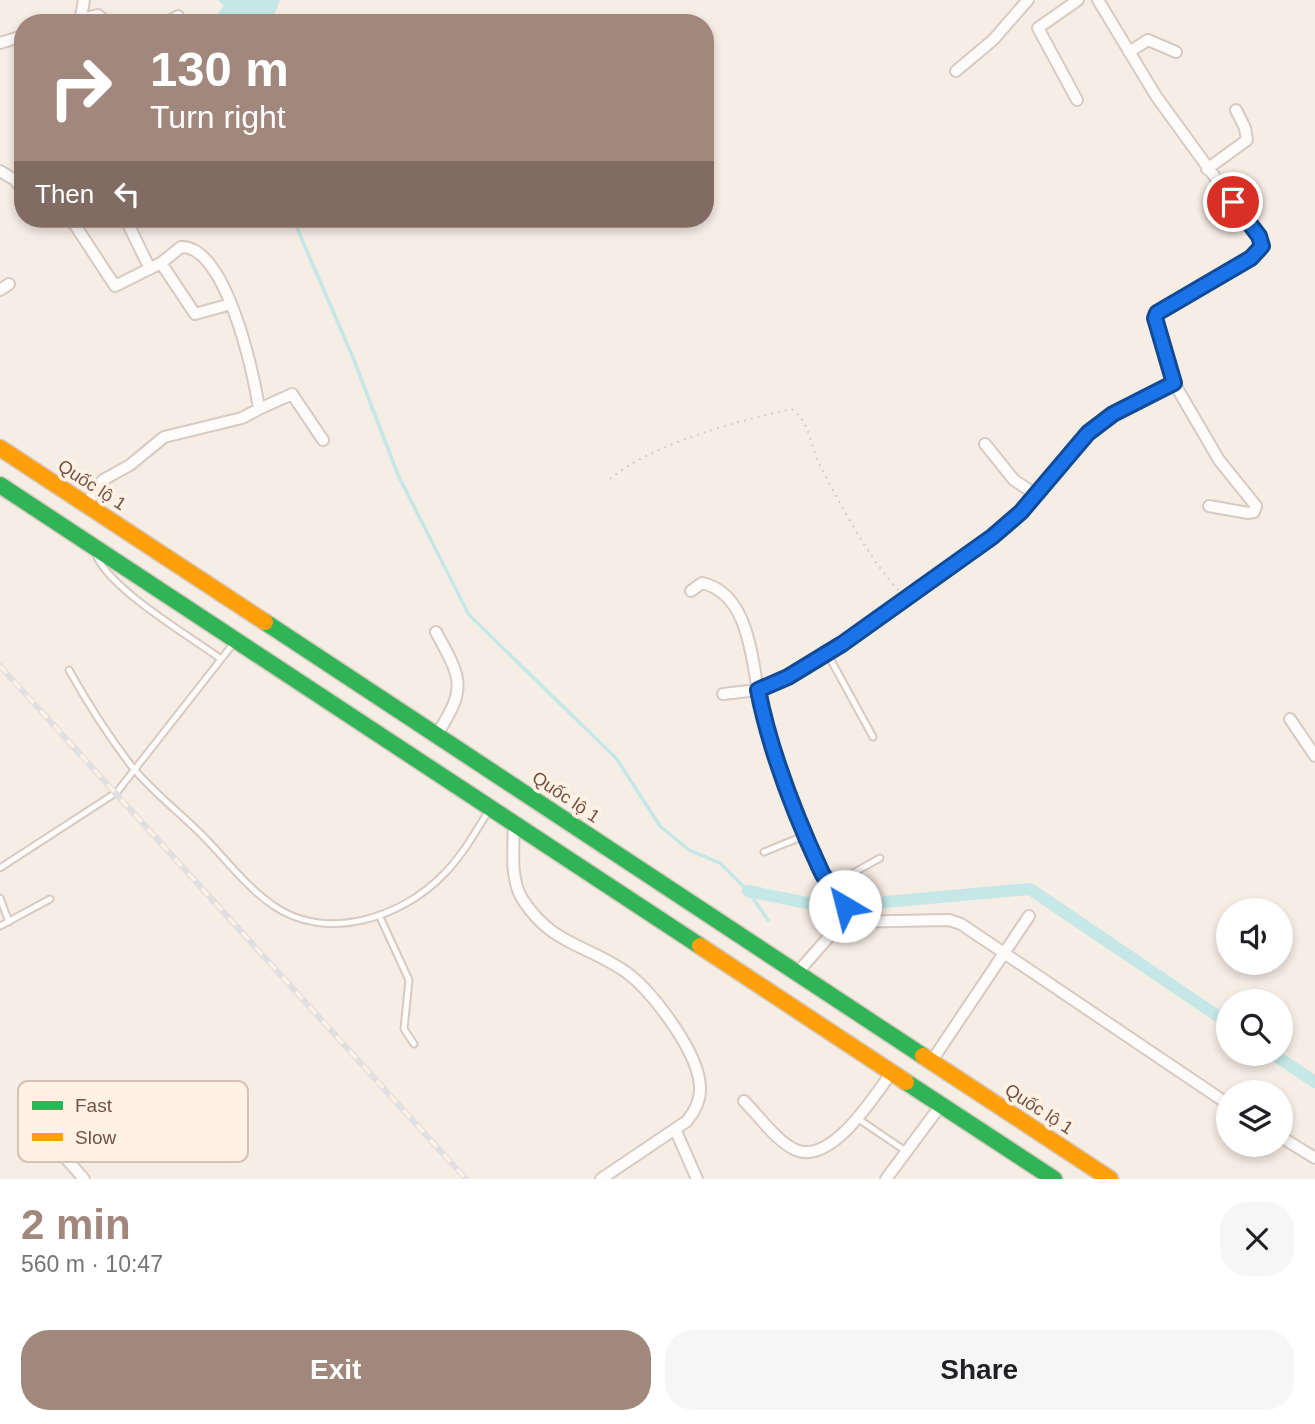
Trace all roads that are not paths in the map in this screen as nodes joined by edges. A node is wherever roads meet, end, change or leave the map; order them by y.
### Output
1 (1028, 0) edge
2 (1078, 0) edge
3 (1098, 0) edge
4 (1129, 52) junction
5 (1176, 52) dead end
6 (956, 71) dead end
7 (1077, 100) dead end
8 (1236, 110) dead end
9 (1207, 169) junction
10 (77, 228) edge
11 (130, 229) dead end
12 (161, 263) junction
13 (150, 269) junction
14 (231, 304) junction
15 (1174, 383) junction
16 (259, 409) junction
17 (323, 440) dead end
18 (985, 444) dead end
19 (0, 448) edge
20 (0, 485) edge
21 (1035, 494) junction
22 (86, 504) junction
23 (1209, 506) dead end
24 (90, 543) junction
25 (691, 591) dead end
26 (436, 632) dead end
27 (237, 639) junction
28 (827, 653) junction
29 (221, 659) junction
30 (69, 670) dead end
31 (359, 682) junction
32 (758, 690) junction
33 (723, 694) dead end
34 (342, 708) junction
35 (1290, 719) dead end
36 (437, 734) junction
37 (873, 737) dead end
38 (1315, 756) edge
39 (135, 769) junction
40 (491, 806) junction
41 (514, 821) junction
42 (806, 835) junction
43 (764, 852) dead end
44 (880, 858) dead end
45 (0, 868) edge
46 (830, 886) junction
47 (0, 898) edge
48 (50, 899) dead end
49 (379, 915) junction
50 (1029, 916) dead end
51 (9, 922) junction
52 (842, 922) junction
53 (0, 926) edge
54 (1003, 954) junction
55 (797, 973) junction
56 (414, 1044) dead end
57 (937, 1065) junction
58 (892, 1072) junction
59 (926, 1095) junction
60 (1216, 1096) edge
61 (744, 1101) dead end
62 (941, 1105) junction
63 (858, 1118) junction
64 (675, 1129) junction
65 (1293, 1144) edge
66 (907, 1152) junction
67 (1315, 1158) edge
68 (69, 1162) edge
69 (1051, 1178) edge
70 (84, 1179) edge
71 (601, 1179) edge
72 (697, 1179) edge
73 (886, 1179) edge
74 (1110, 1179) edge

1 - 6 street
2 - 7 street
3 - 4 street
4 - 5 street
4 - 9 street
8 - 9 street
9 - 15 street
10 - 13 street
11 - 13 street
12 - 13 street
12 - 14 street
12 - 14 street
14 - 16 street
15 - 21 street
15 - 23 street
16 - 17 street
16 - 22 street
18 - 21 street
19 - 22 highway, Quốc lộ 1
20 - 24 highway
21 - 28 street
22 - 31 highway, Quốc lộ 1
24 - 27 highway
24 - 29 lane
25 - 32 street
26 - 36 street
27 - 29 lane
27 - 34 highway
28 - 32 street
28 - 37 lane
29 - 39 lane
30 - 39 lane
31 - 34 highway
31 - 36 highway, Quốc lộ 1
32 - 33 street
32 - 42 street
34 - 40 highway
35 - 38 street
36 - 55 highway, Quốc lộ 1
39 - 45 lane
39 - 49 lane
40 - 41 highway
40 - 49 lane
41 - 58 highway
41 - 64 street
42 - 43 lane
42 - 46 street
44 - 46 lane
46 - 52 street
47 - 51 lane
48 - 51 lane
49 - 56 lane
50 - 54 street
51 - 53 lane
52 - 54 street
52 - 55 street
54 - 57 street
54 - 60 street
55 - 57 highway, Quốc lộ 1
57 - 59 highway
57 - 74 highway, Quốc lộ 1
58 - 59 highway
58 - 63 street
59 - 62 highway
61 - 63 street
62 - 66 street
62 - 69 highway
63 - 66 lane
64 - 71 street
64 - 72 street
65 - 67 street
66 - 73 street
68 - 70 street

